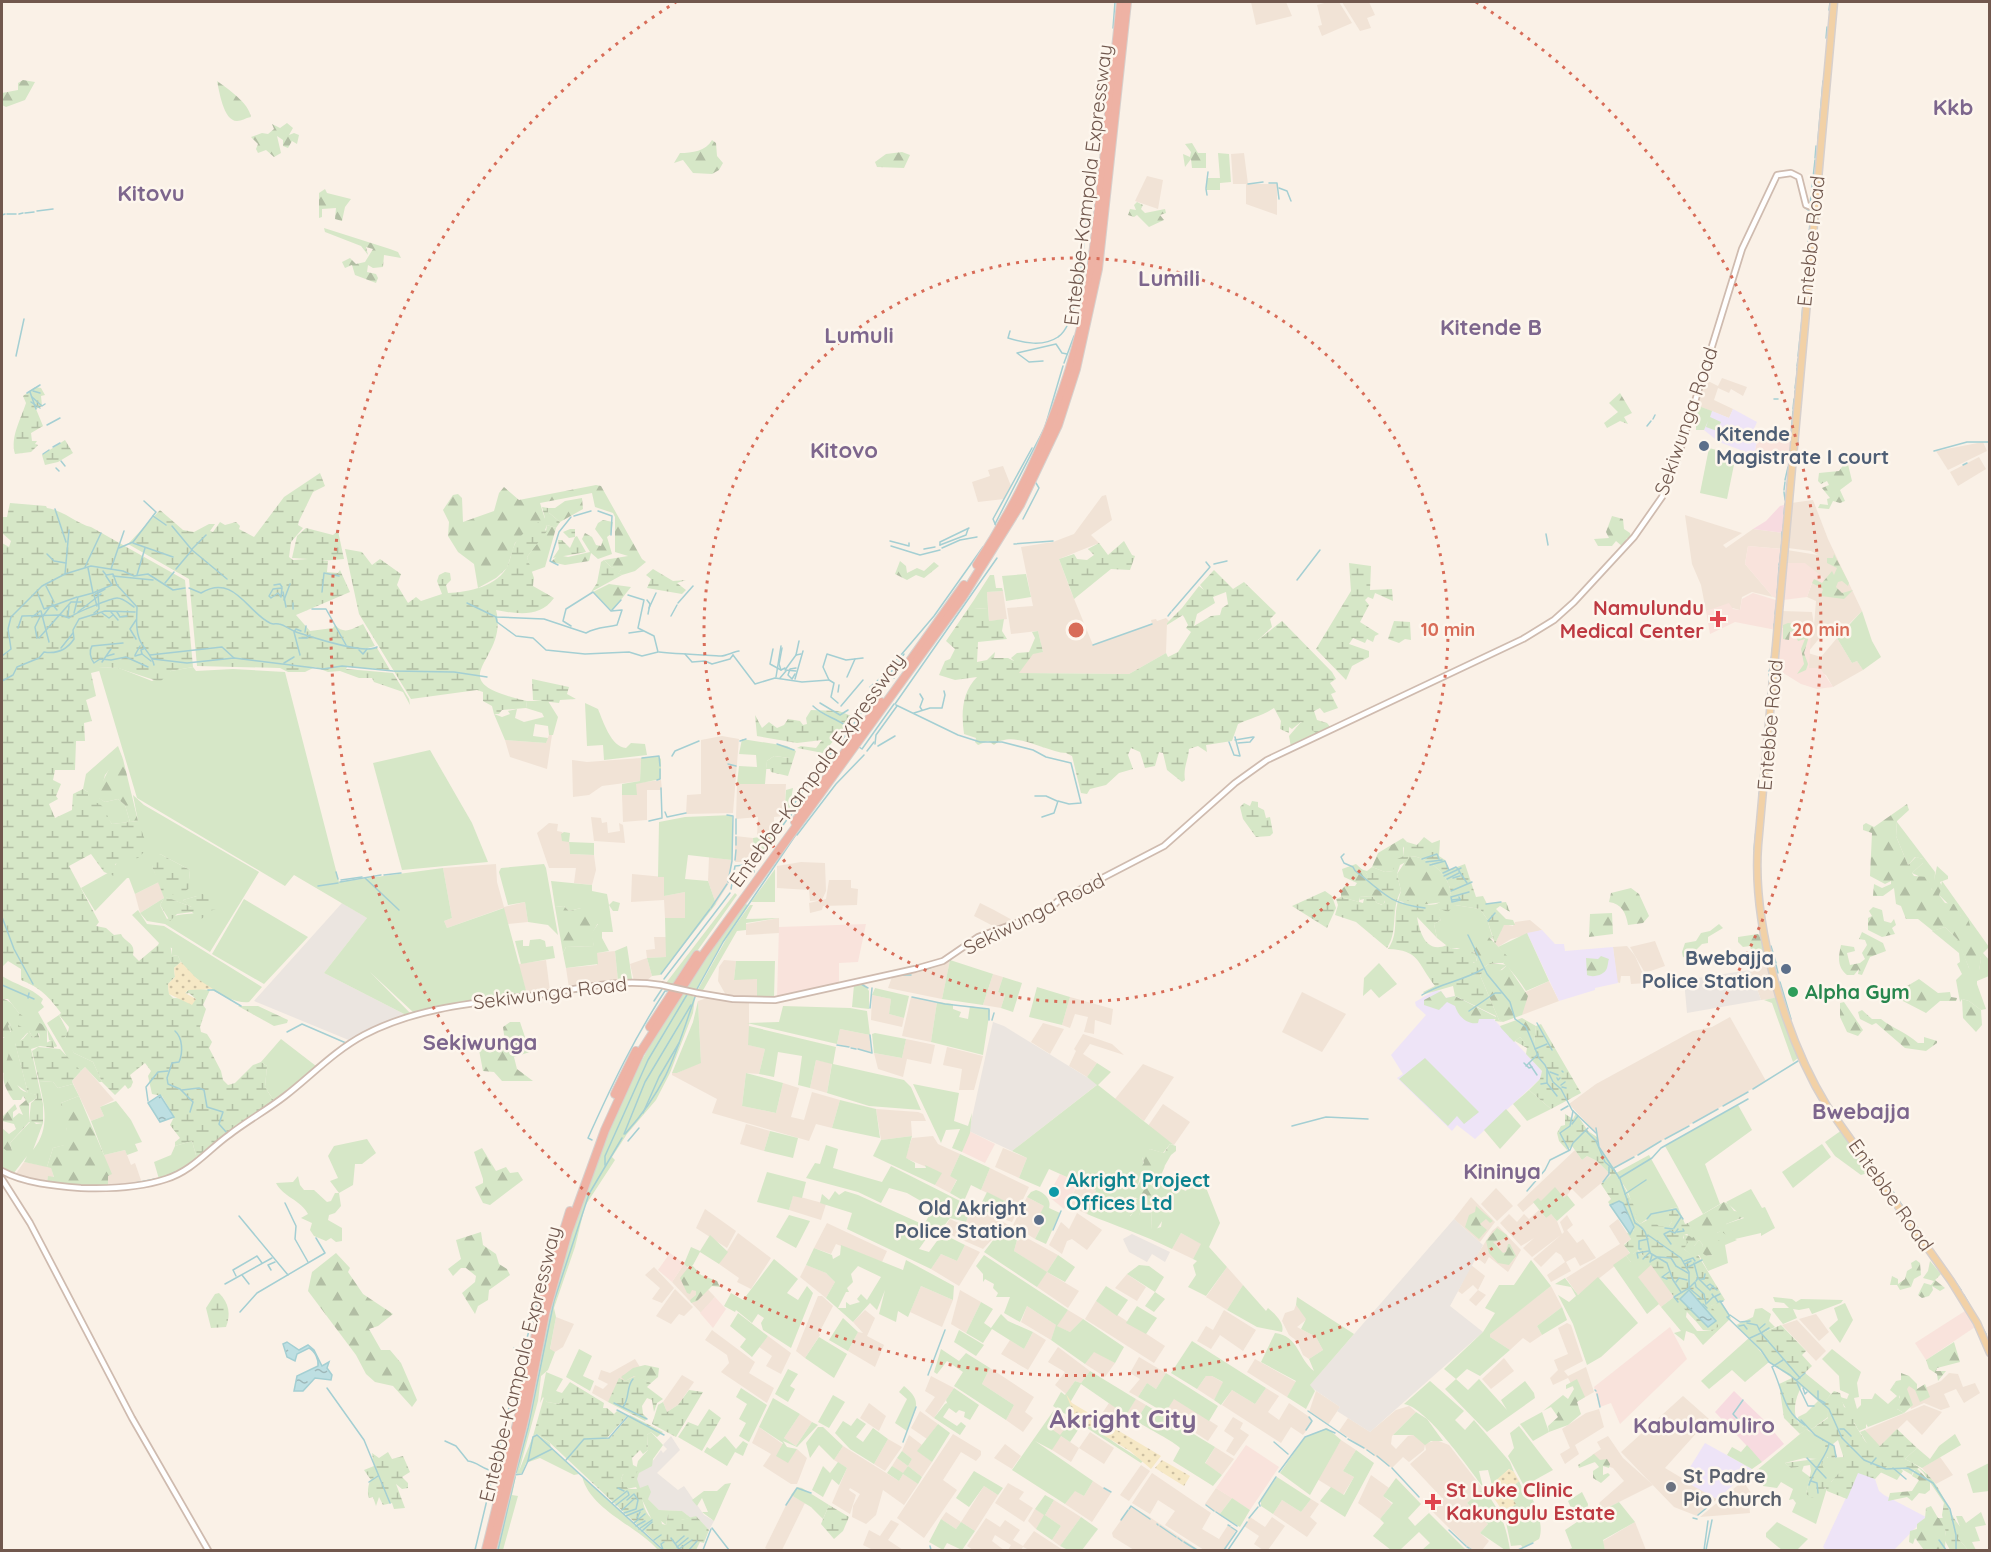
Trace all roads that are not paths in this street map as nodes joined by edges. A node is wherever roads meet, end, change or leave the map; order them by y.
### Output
1 (1122, 2) edge
2 (1127, 2) edge
3 (1833, 2) edge
4 (1814, 207) junction
5 (2, 1171) edge
6 (11, 1175) junction
7 (2, 1179) edge
8 (6, 1185) junction
9 (1989, 1353) edge
10 (208, 1551) edge
11 (486, 1551) edge
12 (492, 1551) edge

1 - 11 highway, Entebbe-Kampala Expressway
2 - 12 highway, Entebbe-Kampala Expressway
3 - 4 main road, Entebbe Road
4 - 6 main road, Sekiwunga Road, bridge
4 - 9 main road, Entebbe Road
5 - 6 main road, Sekiwunga Road
6 - 8 main road
7 - 8 main road
8 - 10 main road

